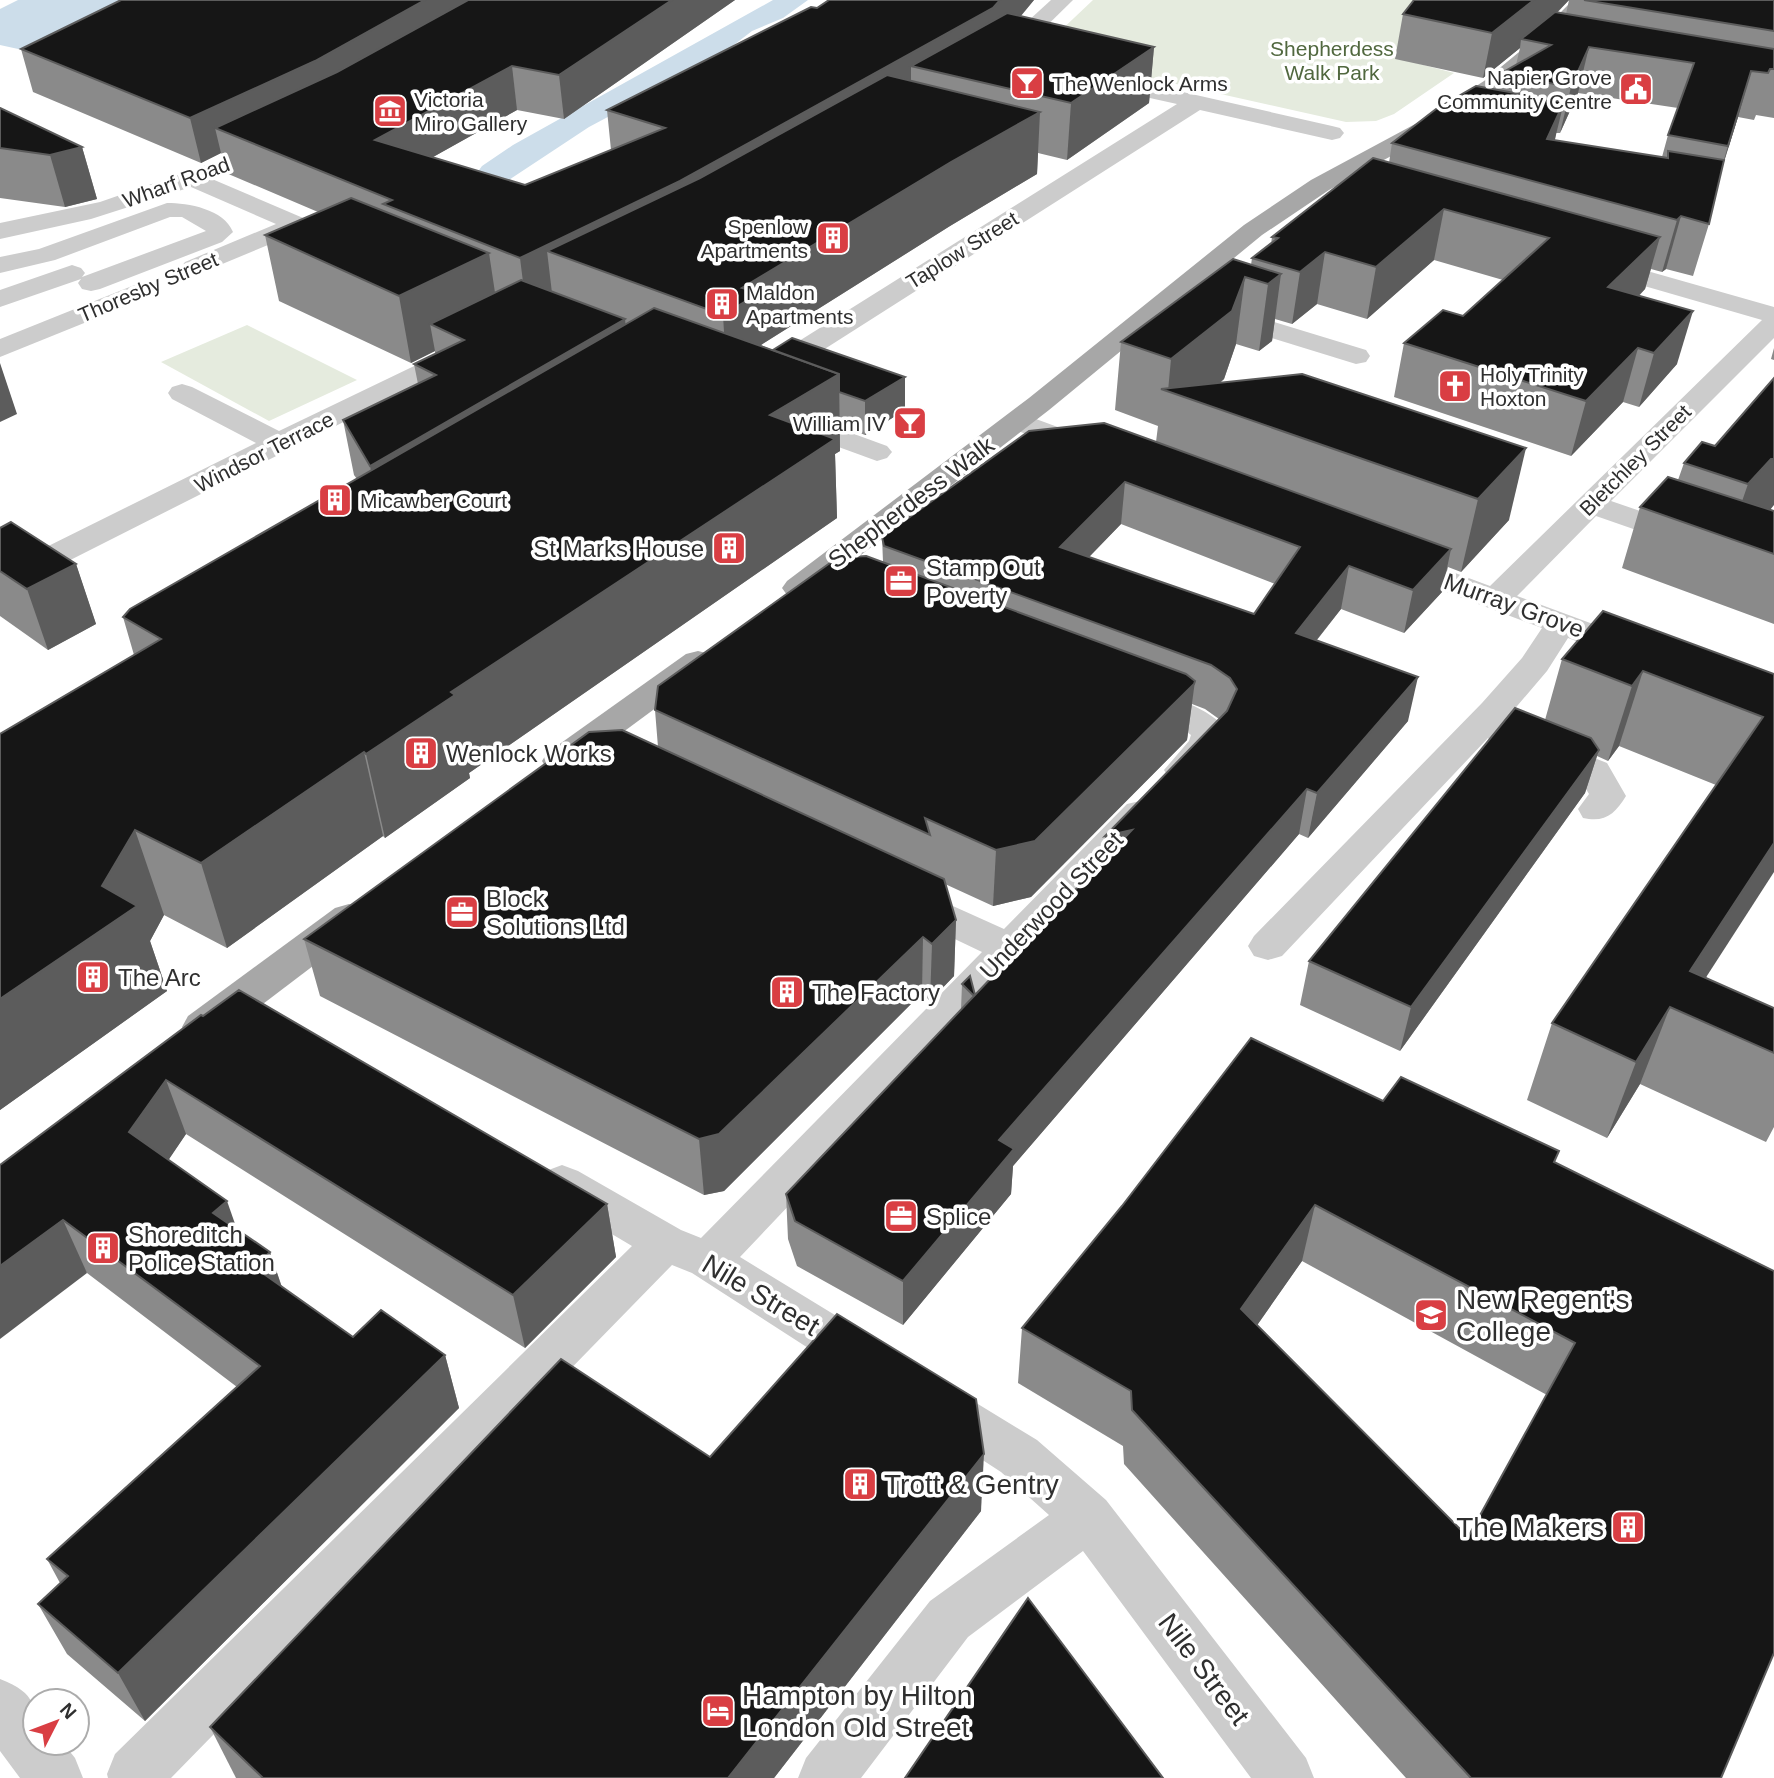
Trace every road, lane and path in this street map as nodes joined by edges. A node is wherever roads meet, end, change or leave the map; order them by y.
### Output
1 (1063, 0) edge
2 (1584, 0) edge
3 (1539, 47) junction
4 (1565, 52) edge
5 (1028, 63) edge
6 (1079, 76) edge
7 (1195, 103) junction
8 (1438, 121) junction
9 (1471, 127) edge
10 (1332, 133) dead end
11 (230, 162) dead end
12 (1054, 169) dead end
13 (1080, 175) junction
14 (192, 179) junction
15 (1320, 184) junction
16 (1359, 196) edge
17 (295, 225) junction
18 (0, 231) edge
19 (364, 252) edge
20 (46, 255) junction
21 (1581, 260) edge
22 (0, 265) edge
23 (91, 283) dead end
24 (1170, 297) junction
25 (0, 299) edge
26 (1774, 315) edge
27 (0, 318) edge
28 (1774, 323) edge
29 (29, 337) junction
30 (490, 337) edge
31 (0, 349) edge
32 (1356, 356) dead end
33 (748, 385) edge
34 (182, 393) dead end
35 (766, 411) edge
36 (1017, 421) junction
37 (281, 444) junction
38 (877, 452) dead end
39 (1116, 458) edge
40 (1591, 504) junction
41 (1758, 528) edge
42 (1369, 552) edge
43 (1736, 555) junction
44 (1774, 568) edge
45 (815, 576) junction
46 (0, 583) edge
47 (851, 590) edge
48 (1496, 598) junction
49 (770, 608) edge
50 (1561, 623) junction
51 (725, 641) edge
52 (1661, 661) edge
53 (1103, 685) edge
54 (1494, 710) junction
55 (580, 746) junction
56 (615, 763) edge
57 (526, 787) edge
58 (1596, 809) dead end
59 (878, 887) edge
60 (373, 900) edge
61 (1268, 946) dead end
62 (1009, 948) junction
63 (176, 1047) edge
64 (525, 1162) edge
65 (686, 1251) junction
66 (1088, 1517) junction
67 (0, 1706) edge
68 (135, 1774) dead end
69 (55, 1778) edge
70 (826, 1778) edge
71 (1286, 1778) edge

1 - 5 street
2 - 3 main road, Shepherdess Walk
3 - 4 street
3 - 8 main road, Shepherdess Walk
6 - 7 street
7 - 10 street
7 - 13 street, Taplow Street
8 - 9 street
8 - 15 main road, Shepherdess Walk
11 - 14 street, Wharf Road
12 - 13 street
13 - 33 street, Taplow Street
14 - 17 street
14 - 18 street, Wharf Road
15 - 16 street
15 - 24 main road, Shepherdess Walk
17 - 19 street
17 - 29 street, Thoresby Street
20 - 22 street
20 - 23 street
20 - 25 street
21 - 26 street
24 - 32 street
24 - 36 main road, Shepherdess Walk
27 - 29 street
28 - 40 street, Bletchley Street
29 - 31 street, Thoresby Street
30 - 37 street, Windsor Terrace
34 - 37 street
35 - 38 street
36 - 39 street
36 - 45 main road, Shepherdess Walk
37 - 46 street, Windsor Terrace
40 - 43 street
40 - 48 street, Bletchley Street
41 - 43 street
42 - 48 street, Murray Grove
43 - 44 street
45 - 47 street
45 - 49 main road, Shepherdess Walk
48 - 50 street, Murray Grove
50 - 52 street, Murray Grove
50 - 54 street
51 - 55 main road
53 - 62 street, Underwood Street
54 - 58 street
54 - 61 street
55 - 56 street
55 - 57 main road
59 - 62 street
60 - 63 main road
62 - 65 street, Underwood Street
64 - 65 street, Nile Street
65 - 66 street, Nile Street
65 - 68 street, Underwood Street
66 - 70 street
66 - 71 street, Nile Street
67 - 69 street

